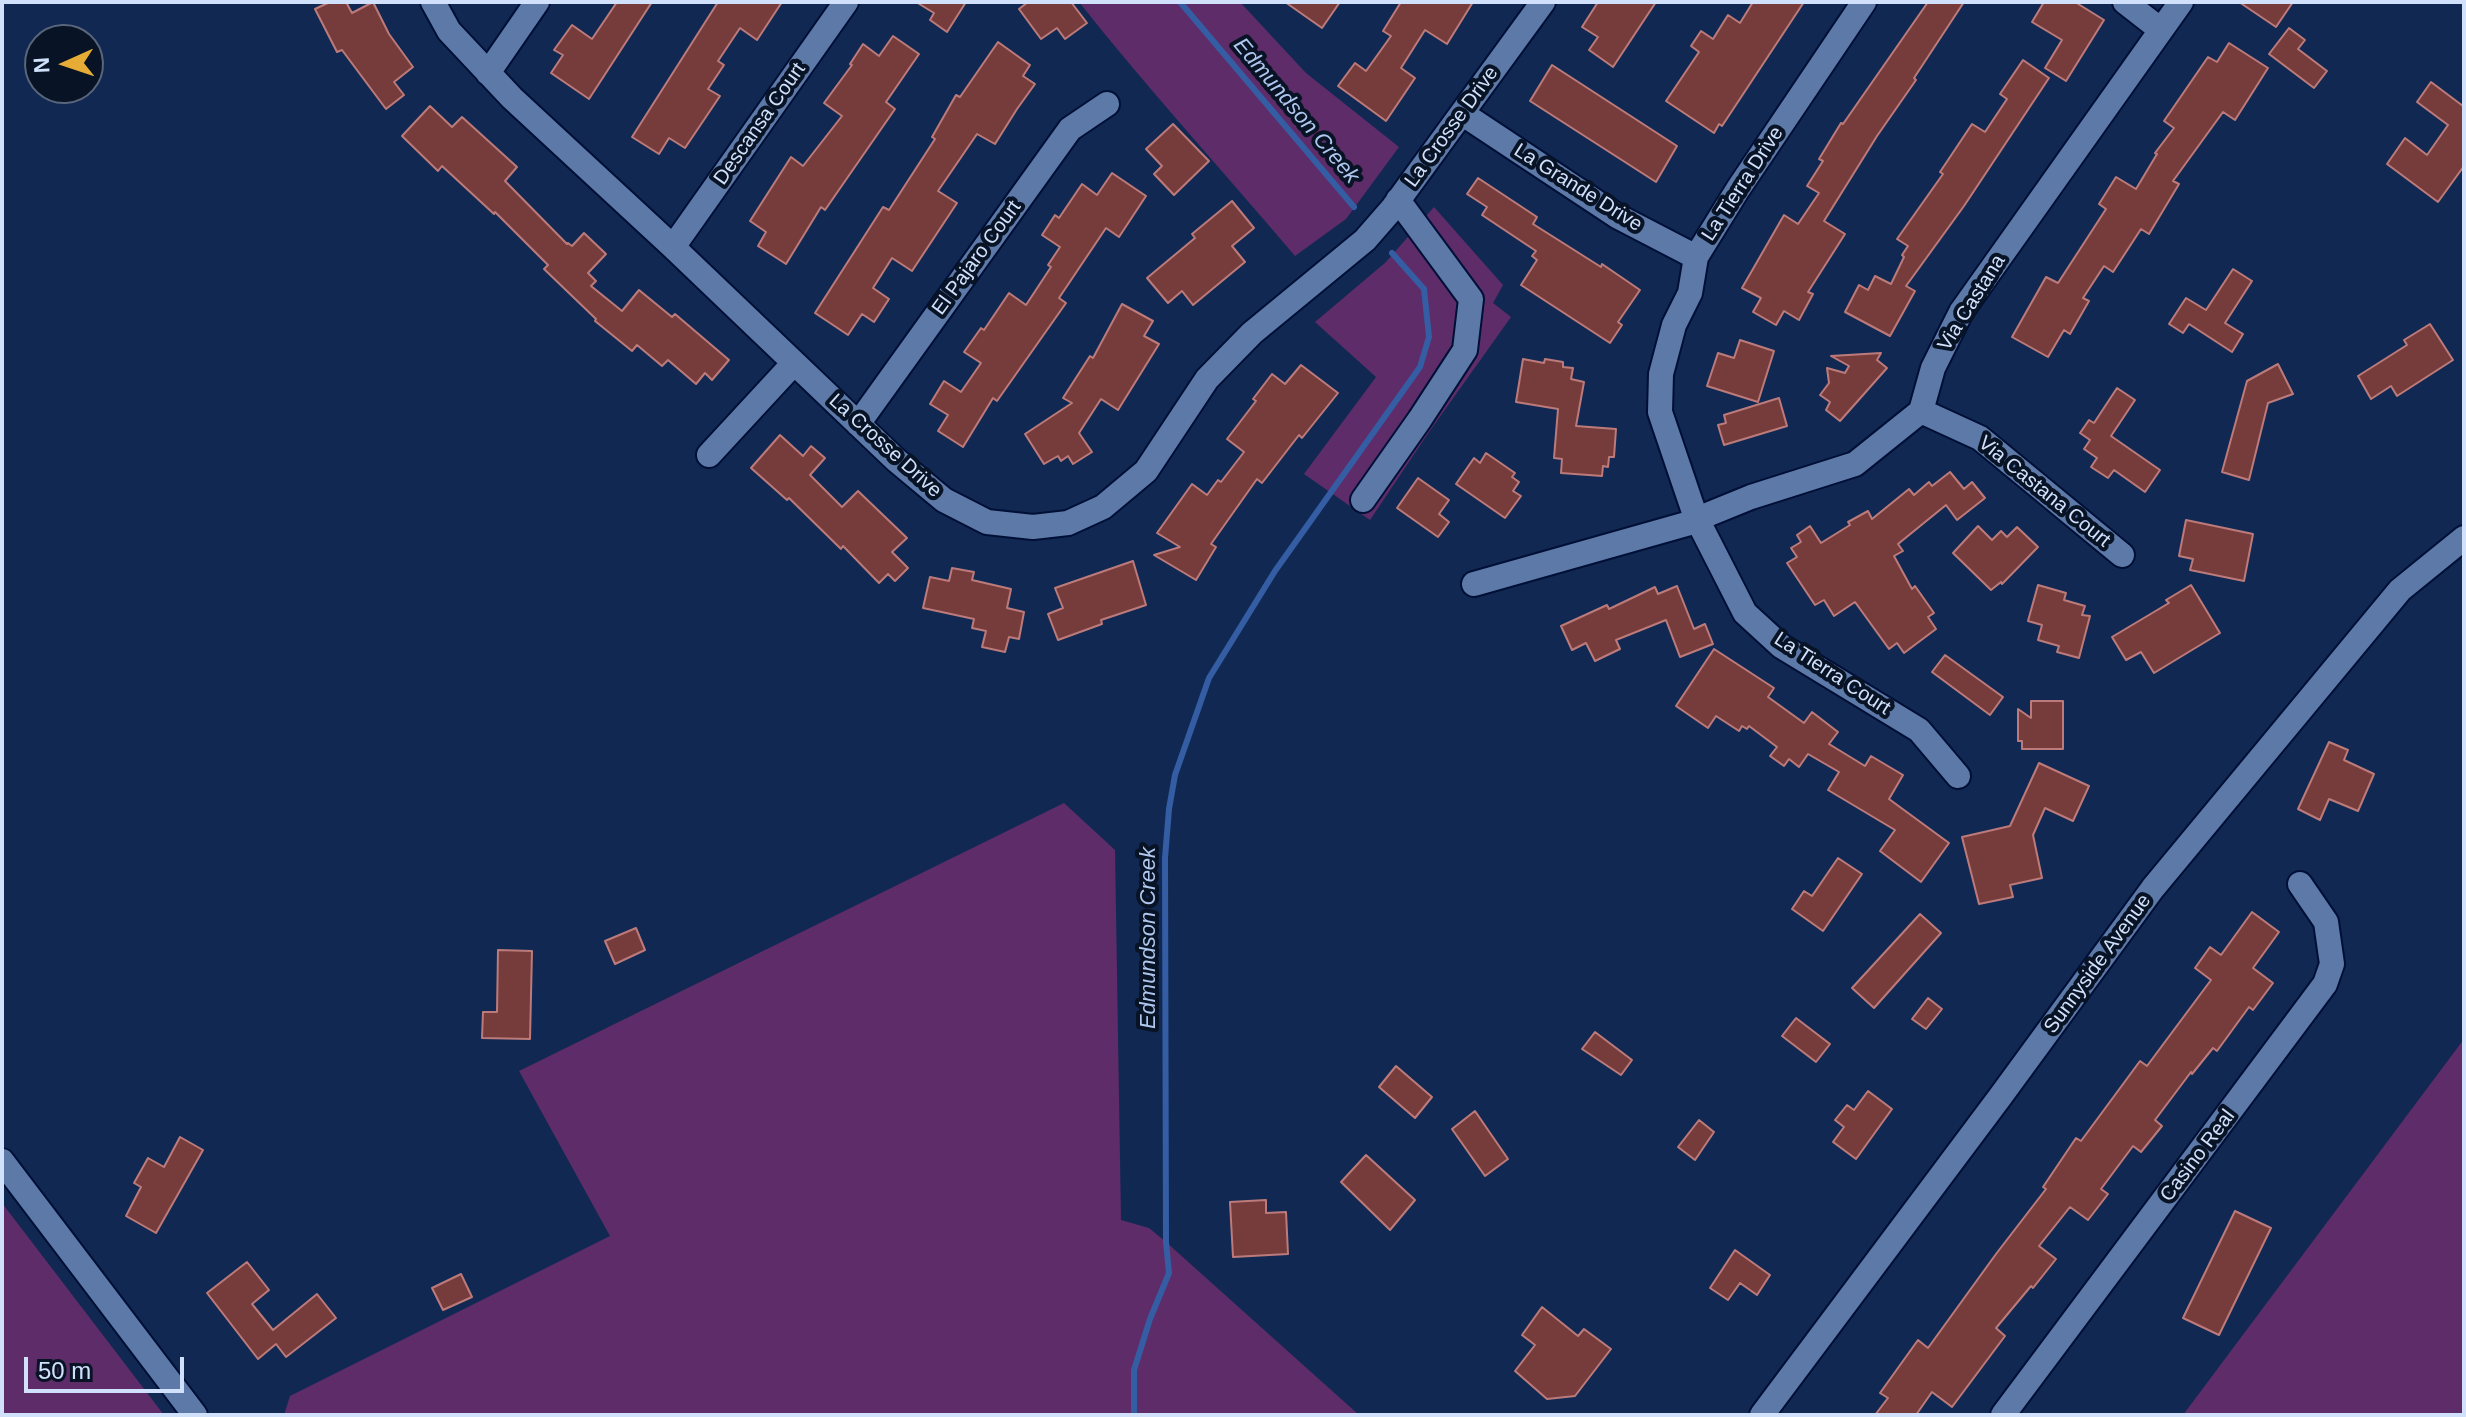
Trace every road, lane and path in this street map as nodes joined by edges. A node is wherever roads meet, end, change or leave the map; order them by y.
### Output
1 (433, 2) edge
2 (537, 2) edge
3 (846, 2) edge
4 (1543, 2) edge
5 (1864, 2) edge
6 (2125, 2) edge
7 (2181, 2) edge
8 (2161, 30) junction
9 (488, 73) junction
10 (1107, 104) dead end
11 (1463, 114) junction
12 (1398, 200) junction
13 (673, 247) junction
14 (1696, 257) junction
15 (794, 363) junction
16 (1921, 411) junction
17 (858, 424) junction
18 (709, 455) dead end
19 (1363, 500) dead end
20 (1697, 520) junction
21 (2464, 538) edge
22 (2122, 555) dead end
23 (1474, 584) dead end
24 (1958, 776) dead end
25 (2300, 884) dead end
26 (2, 1161) edge
27 (195, 1415) edge
28 (1762, 1415) edge
29 (2003, 1415) edge

1 - 9 street, La Crosse Drive
2 - 9 street
3 - 13 street, Descansa Court
4 - 11 street, La Crosse Drive
5 - 14 street, La Tierra Drive
6 - 8 street
7 - 8 street, Via Castana
8 - 16 street, Via Castana
9 - 13 street, La Crosse Drive
10 - 17 street, El Pajaro Court
11 - 12 street, La Crosse Drive
11 - 14 street, La Grande Drive
12 - 17 street, La Crosse Drive
12 - 19 street
13 - 15 street, La Crosse Drive
14 - 20 street, La Tierra Drive
15 - 17 street, La Crosse Drive
15 - 18 street
16 - 20 street
16 - 22 street, Via Castana Court
20 - 23 street
20 - 24 street, La Tierra Court
21 - 28 street, Sunnyside Avenue
25 - 29 street, Casino Real
26 - 27 street

